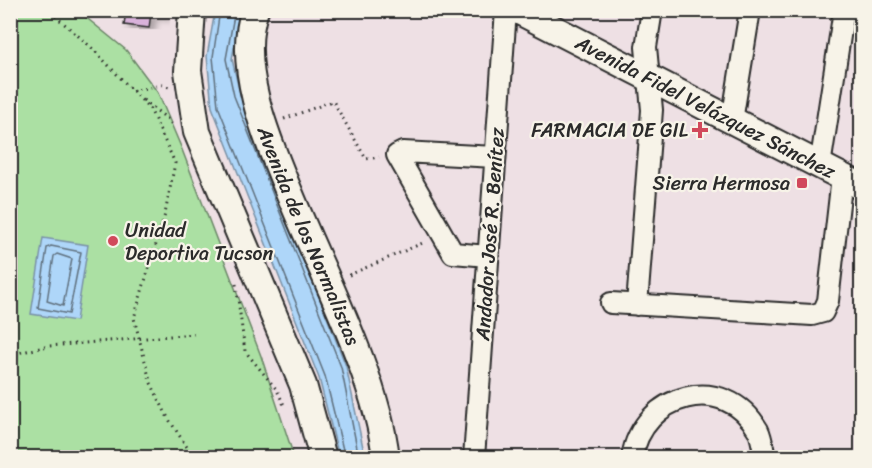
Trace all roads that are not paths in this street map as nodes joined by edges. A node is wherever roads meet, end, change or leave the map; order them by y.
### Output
1 (192, 10) edge
2 (255, 10) edge
3 (652, 10) edge
4 (750, 10) edge
5 (844, 10) edge
6 (516, 11) edge
7 (648, 78) junction
8 (732, 120) junction
9 (495, 157) junction
10 (841, 177) edge
11 (488, 256) junction
12 (611, 303) dead end
13 (637, 304) junction
14 (323, 458) edge
15 (386, 458) edge
16 (474, 458) edge
17 (632, 458) edge
18 (765, 458) edge

1 - 14 street
2 - 15 street, Avenida de los Normalistas
3 - 7 street
4 - 8 street
5 - 10 street
6 - 7 street, Avenida Fidel Velázquez Sánchez
6 - 9 street, Andador José R. Benítez
7 - 8 street, Avenida Fidel Velázquez Sánchez
7 - 13 street
8 - 10 street, Avenida Fidel Velázquez Sánchez
9 - 11 street, Andador José R. Benítez
9 - 11 street
10 - 13 street
11 - 16 street, Andador José R. Benítez
12 - 13 street
17 - 18 street

